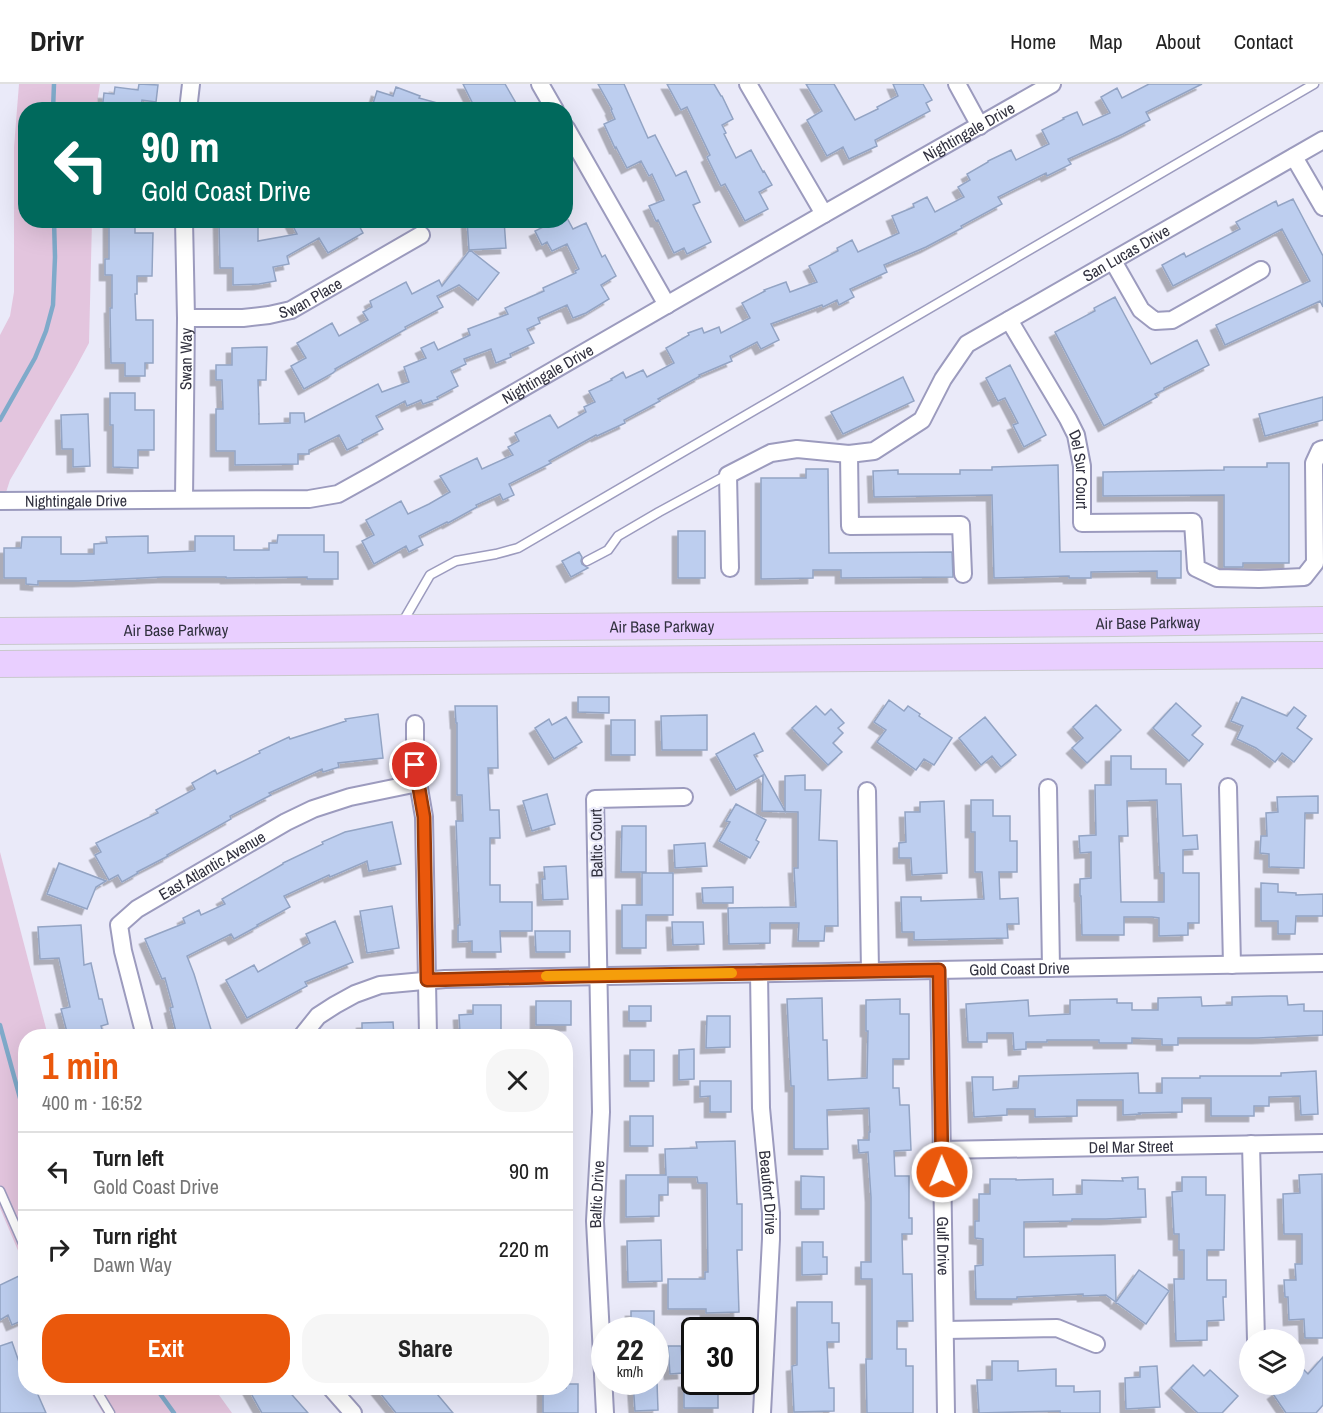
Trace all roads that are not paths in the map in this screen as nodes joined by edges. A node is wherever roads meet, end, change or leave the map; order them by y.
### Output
1 (191, 84) edge
2 (540, 84) edge
3 (748, 84) edge
4 (957, 84) edge
5 (1052, 84) edge
6 (1314, 84) edge
7 (189, 102) edge
8 (550, 102) edge
9 (980, 126) junction
10 (573, 140) edge
11 (1323, 140) edge
12 (1294, 157) junction
13 (1323, 207) edge
14 (824, 214) junction
15 (184, 228) edge
16 (421, 235) dead end
17 (1113, 261) junction
18 (1261, 270) dead end
19 (667, 305) junction
20 (186, 318) junction
21 (1009, 320) junction
22 (1323, 449) edge
23 (849, 454) junction
24 (728, 475) junction
25 (184, 499) junction
26 (0, 501) edge
27 (587, 561) dead end
28 (730, 568) dead end
29 (963, 574) dead end
30 (1323, 620) edge
31 (399, 628) junction
32 (0, 630) edge
33 (1323, 655) edge
34 (0, 664) edge
35 (415, 724) dead end
36 (418, 783) junction
37 (1228, 787) dead end
38 (1048, 788) dead end
39 (867, 791) dead end
40 (684, 797) dead end
41 (1323, 963) edge
42 (1232, 965) junction
43 (1051, 968) junction
44 (939, 970) junction
45 (870, 971) junction
46 (759, 973) junction
47 (598, 975) junction
48 (427, 980) junction
49 (143, 1029) edge
50 (308, 1029) edge
51 (428, 1029) edge
52 (1323, 1143) edge
53 (1251, 1144) junction
54 (941, 1150) junction
55 (0, 1191) edge
56 (18, 1233) edge
57 (1256, 1329) edge
58 (945, 1330) junction
59 (1096, 1344) dead end
60 (99, 1395) edge
61 (337, 1395) edge
62 (110, 1413) edge
63 (353, 1413) edge
64 (605, 1413) edge
65 (762, 1413) edge
66 (946, 1413) edge

1 - 7 street
2 - 8 street
3 - 14 street
4 - 9 street
5 - 9 street, Nightingale Drive
6 - 31 lane
9 - 14 street, Nightingale Drive
10 - 19 street
11 - 12 street, San Lucas Drive
12 - 13 street
12 - 17 street, San Lucas Drive
14 - 19 street, Nightingale Drive
15 - 20 street, Swan Way
16 - 20 street, Swan Place
17 - 18 street
17 - 21 street, San Lucas Drive
19 - 25 street, Nightingale Drive
20 - 25 street, Swan Way
21 - 22 street, Del Sur Court
21 - 23 street, San Lucas Drive
23 - 24 street, San Lucas Drive
23 - 29 street
24 - 27 lane
24 - 28 street
25 - 26 street, Nightingale Drive
30 - 31 main road, Air Base Parkway
31 - 32 main road, Air Base Parkway
33 - 34 main road, Air Base Parkway
35 - 36 street
36 - 48 street
36 - 49 street, East Atlantic Avenue
37 - 42 street
38 - 43 street
39 - 45 street
40 - 47 street, Baltic Court
41 - 42 street, Gold Coast Drive
42 - 43 street, Gold Coast Drive
43 - 44 street, Gold Coast Drive
44 - 45 street, Gold Coast Drive
44 - 54 street, Gulf Drive
45 - 46 street, Gold Coast Drive
46 - 47 street, Gold Coast Drive
46 - 65 street, Beaufort Drive
47 - 48 street, Gold Coast Drive
47 - 64 street, Baltic Drive
48 - 50 street, Gold Coast Drive
48 - 51 street
52 - 53 street, Del Mar Street
53 - 54 street, Del Mar Street
53 - 57 street
54 - 58 street, Gulf Drive
55 - 56 lane
58 - 59 street
58 - 66 street, Gulf Drive
60 - 62 lane
61 - 63 street

